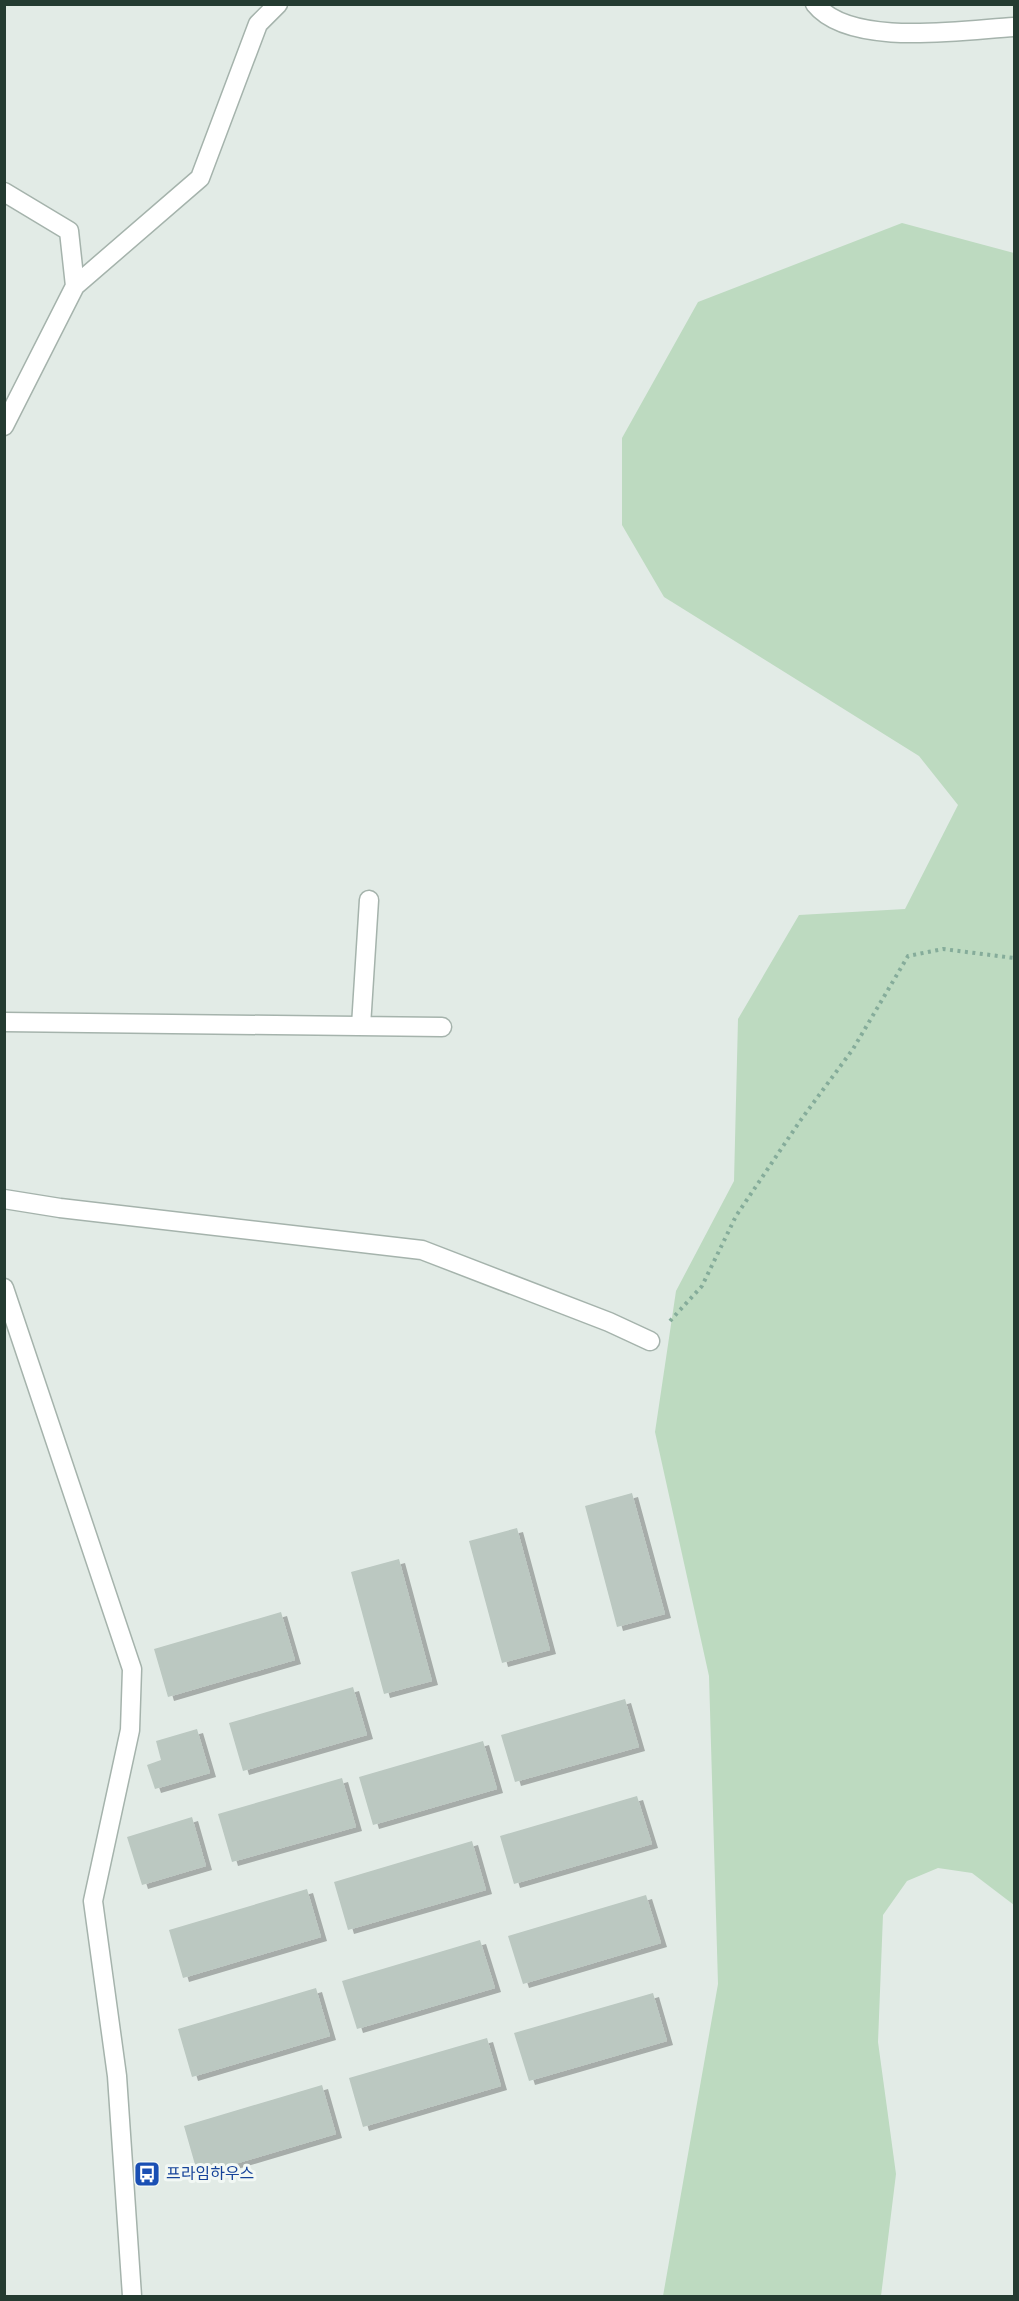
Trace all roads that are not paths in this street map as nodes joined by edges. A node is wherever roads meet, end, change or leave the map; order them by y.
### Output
1 (278, 4) edge
2 (815, 4) edge
3 (1014, 27) edge
4 (4, 192) edge
5 (75, 286) junction
6 (4, 426) edge
7 (369, 900) dead end
8 (4, 1022) edge
9 (361, 1026) junction
10 (442, 1027) dead end
11 (4, 1199) edge
12 (4, 1288) edge
13 (650, 1341) road end
14 (132, 2296) edge

1 - 5 street
2 - 3 street
4 - 5 street
5 - 6 street
7 - 9 street
8 - 9 street
9 - 10 street
11 - 13 street
12 - 14 street

